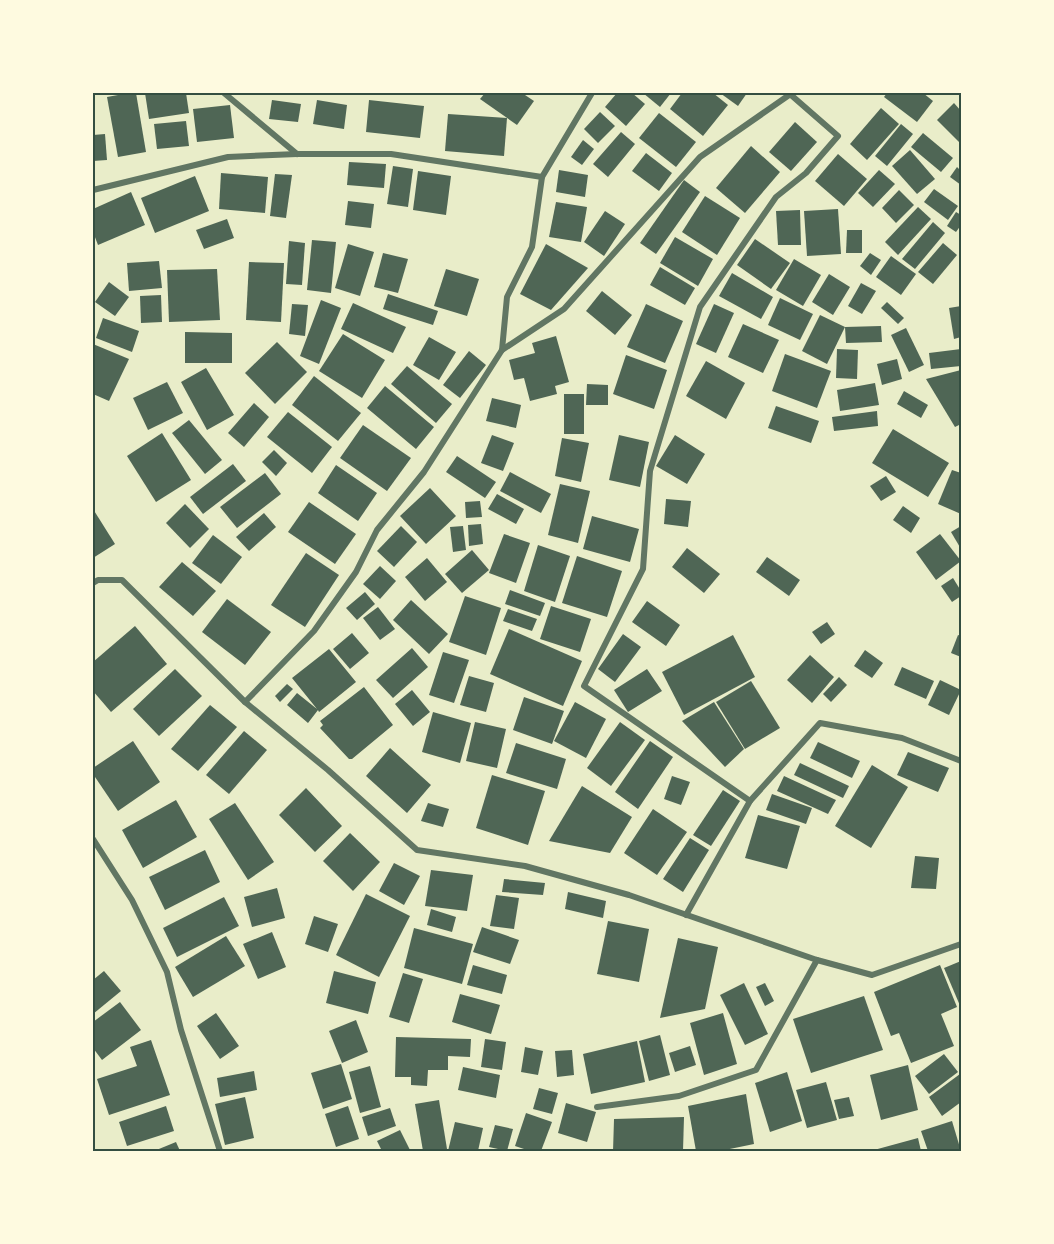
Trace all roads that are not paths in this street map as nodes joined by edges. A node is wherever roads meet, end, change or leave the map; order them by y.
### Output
1 (224, 93) edge
2 (592, 93) edge
3 (792, 94) edge
4 (297, 154) junction
5 (542, 177) junction
6 (93, 190) edge
7 (502, 350) junction
8 (93, 583) edge
9 (245, 702) junction
10 (961, 761) edge
11 (750, 801) junction
12 (93, 839) edge
13 (686, 915) junction
14 (961, 944) edge
15 (817, 960) junction
16 (597, 1107) dead end
17 (220, 1151) edge

1 - 4 street
2 - 5 street
3 - 7 street
3 - 11 street
4 - 5 street
4 - 6 street
5 - 7 street
7 - 9 street
8 - 9 street
9 - 13 street
10 - 11 street
11 - 13 street
12 - 17 street
13 - 15 street
14 - 15 street
15 - 16 street

